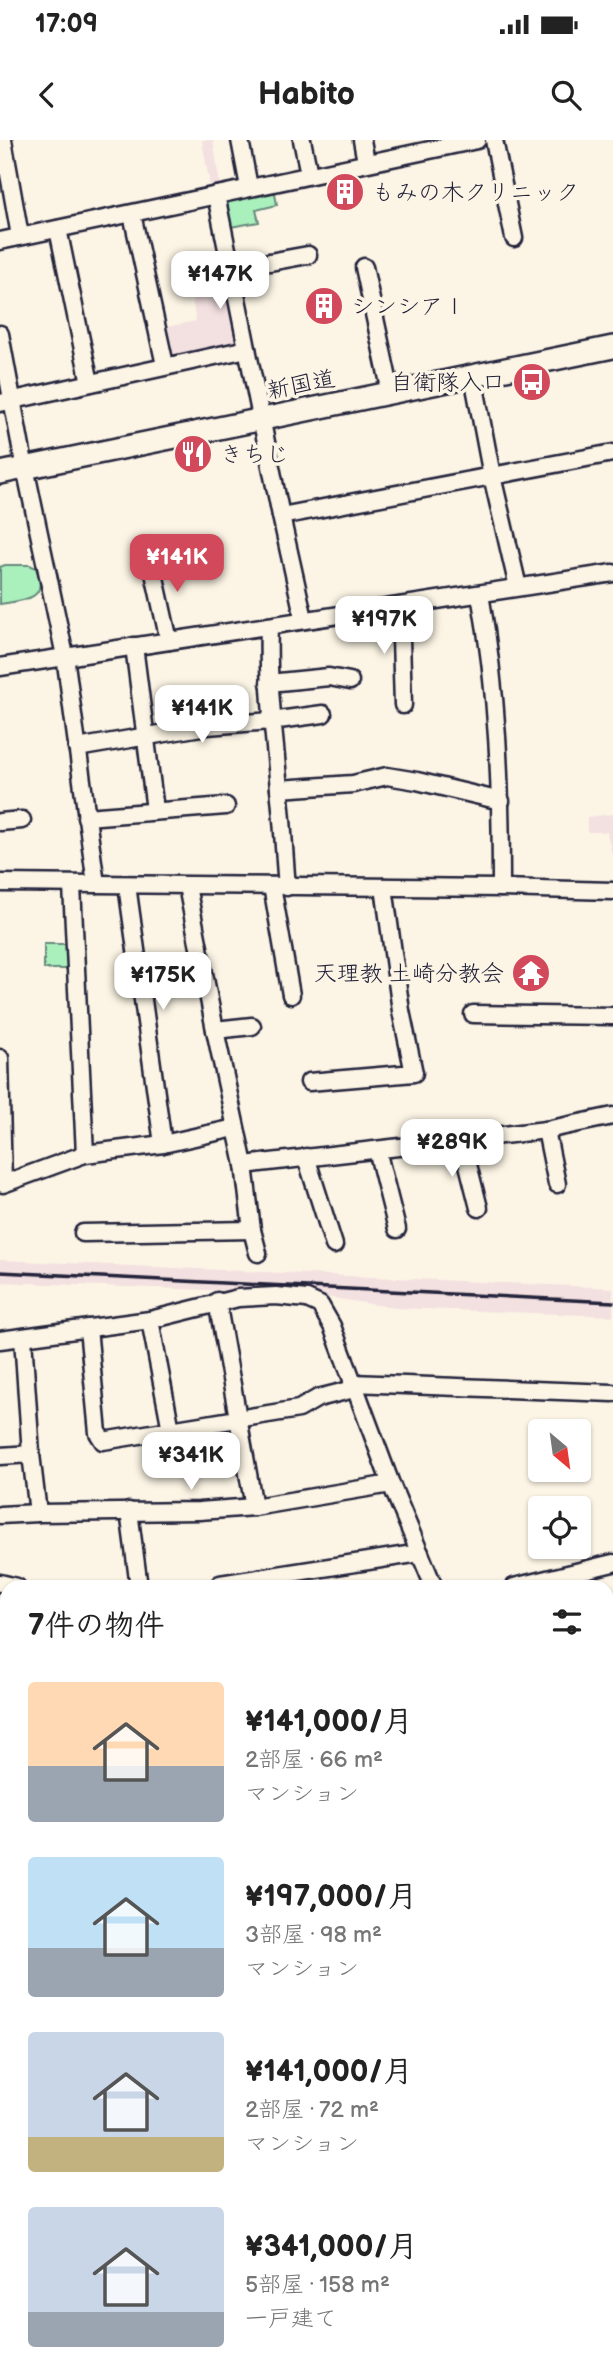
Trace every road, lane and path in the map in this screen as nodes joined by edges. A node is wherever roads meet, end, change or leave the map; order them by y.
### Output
1 (3, 140) edge
2 (240, 140) edge
3 (302, 140) edge
4 (362, 140) edge
5 (477, 140) edge
6 (494, 140) edge
7 (424, 146) edge
8 (366, 162) junction
9 (309, 174) junction
10 (250, 187) junction
11 (216, 195) junction
12 (132, 214) junction
13 (58, 229) junction
14 (20, 236) junction
15 (514, 238) dead end
16 (0, 241) edge
17 (308, 255) dead end
18 (364, 267) dead end
19 (231, 269) junction
20 (0, 334) edge
21 (613, 347) edge
22 (247, 349) junction
23 (165, 365) junction
24 (473, 376) junction
25 (90, 383) junction
26 (391, 393) junction
27 (7, 401) edge
28 (261, 419) junction
29 (613, 453) edge
30 (25, 467) junction
31 (0, 473) edge
32 (492, 476) junction
33 (281, 516) junction
34 (150, 555) dead end
35 (613, 573) edge
36 (518, 587) junction
37 (480, 594) junction
38 (400, 606) junction
39 (304, 619) junction
40 (269, 626) junction
41 (169, 641) junction
42 (134, 646) junction
43 (65, 656) junction
44 (0, 667) edge
45 (349, 681) dead end
46 (269, 683) junction
47 (403, 705) dead end
48 (323, 714) dead end
49 (271, 721) junction
50 (144, 738) junction
51 (77, 748) junction
52 (279, 789) junction
53 (501, 802) junction
54 (226, 806) dead end
55 (155, 810) junction
56 (86, 817) junction
57 (22, 820) dead end
58 (0, 822) edge
59 (0, 883) edge
60 (96, 884) junction
61 (127, 885) junction
62 (72, 886) junction
63 (187, 886) junction
64 (279, 886) junction
65 (384, 887) junction
66 (501, 888) junction
67 (613, 891) edge
68 (291, 995) dead end
69 (473, 1014) dead end
70 (613, 1016) edge
71 (252, 1026) dead end
72 (215, 1030) junction
73 (0, 1058) edge
74 (309, 1082) dead end
75 (613, 1116) edge
76 (235, 1128) junction
77 (545, 1130) junction
78 (462, 1141) junction
79 (163, 1144) junction
80 (377, 1150) junction
81 (85, 1154) junction
82 (306, 1157) junction
83 (244, 1165) junction
84 (557, 1184) dead end
85 (479, 1208) dead end
86 (397, 1229) dead end
87 (252, 1230) junction
88 (83, 1233) dead end
89 (334, 1245) dead end
90 (258, 1253) dead end
91 (217, 1301) junction
92 (150, 1320) junction
93 (88, 1328) junction
94 (23, 1338) junction
95 (0, 1340) edge
96 (353, 1386) junction
97 (613, 1393) edge
98 (239, 1419) junction
99 (171, 1430) junction
100 (31, 1454) junction
101 (0, 1456) edge
102 (391, 1485) junction
103 (254, 1507) junction
104 (129, 1511) junction
105 (38, 1513) junction
106 (0, 1515) edge
107 (420, 1553) junction
108 (613, 1563) edge
109 (138, 1580) edge
110 (282, 1580) edge
111 (431, 1580) edge
112 (543, 1580) edge

1 - 14 street
2 - 10 street
3 - 9 street
4 - 8 street
5 - 7 street
6 - 15 street
7 - 8 street
8 - 9 street
9 - 10 street
10 - 11 street
11 - 12 street
11 - 19 street
12 - 13 street
12 - 23 street
13 - 14 street
13 - 25 street
14 - 16 street
17 - 19 street
18 - 26 street
19 - 22 street
20 - 27 street
21 - 24 main road, 新国道
22 - 23 street
22 - 28 street
23 - 25 street
24 - 26 main road, 新国道
24 - 32 street
25 - 27 street
26 - 28 main road, 新国道
27 - 30 street
28 - 30 main road, 新国道
28 - 33 street
29 - 32 street
30 - 31 main road, 新国道
30 - 43 street
32 - 33 street
32 - 36 street
33 - 39 street
34 - 41 street
35 - 36 street
36 - 37 street
37 - 38 street
37 - 53 street
38 - 39 street
38 - 47 street
39 - 40 street
40 - 41 street
40 - 46 street
41 - 42 street
42 - 43 street
42 - 50 street
43 - 44 street
43 - 51 street
45 - 46 street
46 - 49 street
48 - 49 street
49 - 50 street
49 - 52 street
50 - 51 street
50 - 55 street
51 - 56 street
52 - 53 street
52 - 64 street
53 - 66 street
54 - 55 street
55 - 56 street
56 - 60 street
57 - 58 street
59 - 62 street
60 - 61 street
60 - 62 street
61 - 63 street
61 - 79 street
62 - 81 street
63 - 64 street
63 - 72 street
64 - 65 street
64 - 68 street
65 - 66 street
65 - 74 street
66 - 67 street
69 - 70 street
71 - 72 street
72 - 76 street
73 - 81 street
75 - 77 street
76 - 79 street
76 - 83 street
77 - 78 street
77 - 84 street
78 - 80 street
78 - 85 street
79 - 81 street
80 - 82 street
80 - 86 street
82 - 83 street
82 - 89 street
83 - 87 street
87 - 88 street
87 - 90 street
91 - 92 street
91 - 96 street
91 - 98 street
92 - 93 street
92 - 99 street
93 - 94 street
93 - 99 street
94 - 95 street
94 - 100 street
96 - 97 street
96 - 98 street
96 - 102 street
98 - 99 street
98 - 103 street
100 - 101 street
100 - 105 street
102 - 103 street
102 - 107 street
103 - 104 street
104 - 105 street
104 - 109 street
105 - 106 street
107 - 110 street
107 - 111 street
108 - 112 street

